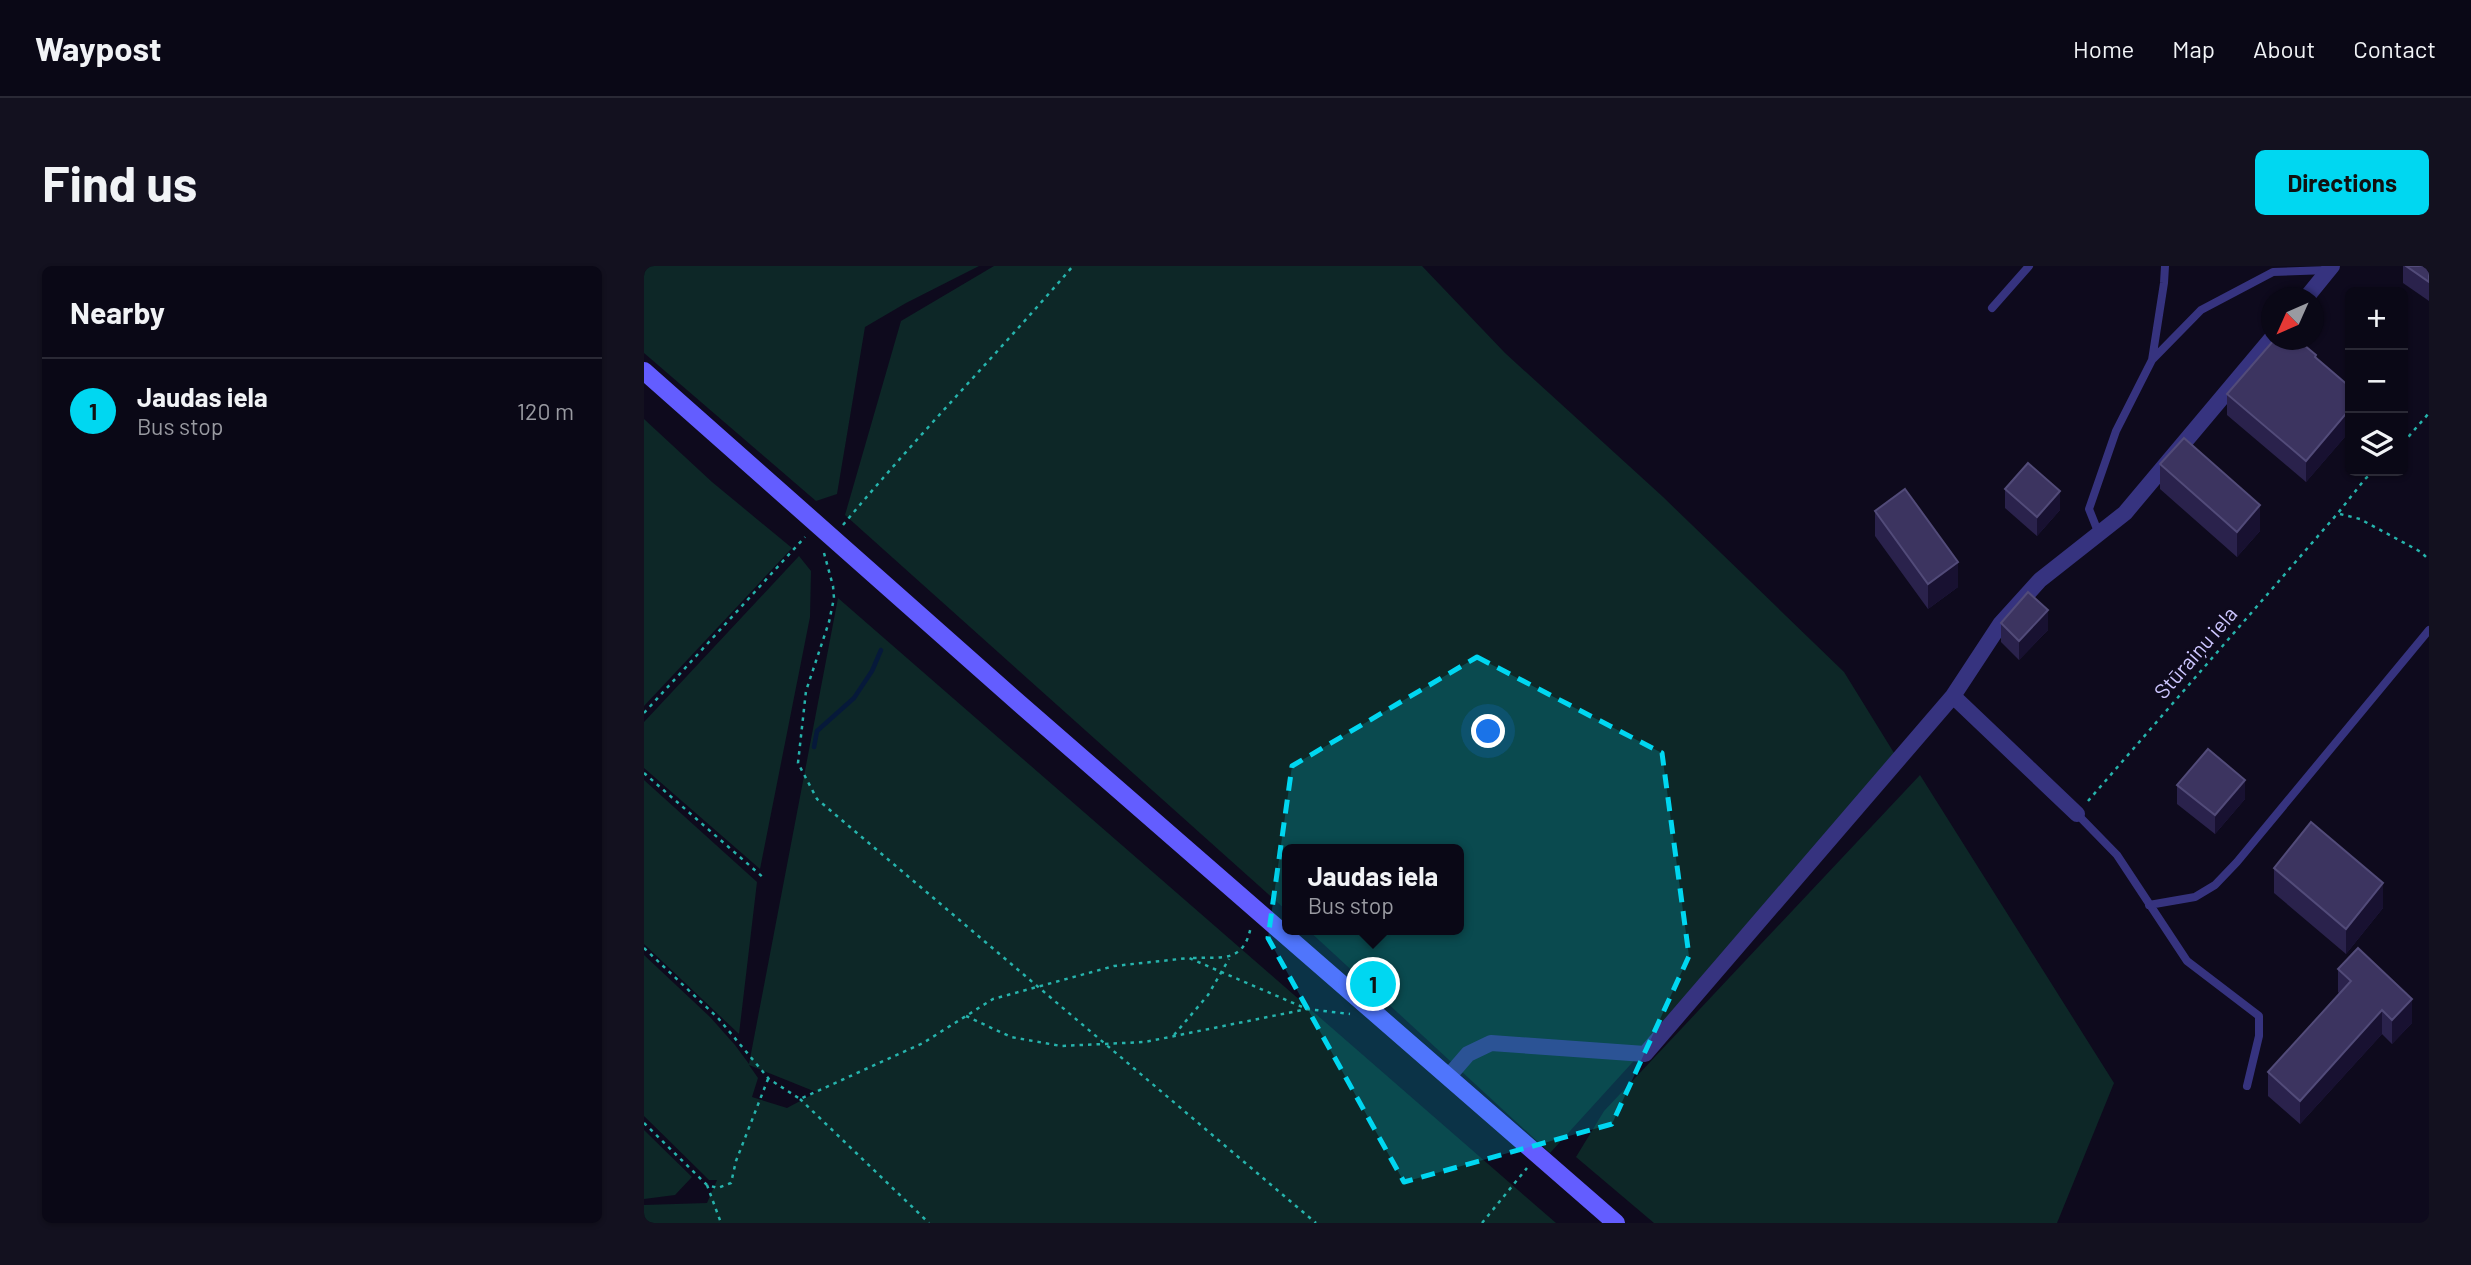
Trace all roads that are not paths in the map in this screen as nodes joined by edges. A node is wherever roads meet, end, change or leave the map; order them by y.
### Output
1 (2029, 266) edge
2 (2165, 266) edge
3 (2330, 268) edge
4 (2315, 287) edge
5 (1992, 308) dead end
6 (2262, 350) edge
7 (2152, 359) junction
8 (644, 372) edge
9 (2099, 534) junction
10 (2429, 630) edge
11 (1952, 696) junction
12 (2077, 814) joint
13 (2149, 905) junction
14 (1282, 931) edge
15 (1286, 935) edge
16 (1449, 1076) junction
17 (2247, 1086) dead end
18 (1616, 1223) edge

1 - 5 lane
2 - 7 lane
3 - 4 street
3 - 7 lane
6 - 9 street
7 - 9 lane
8 - 14 main road
9 - 11 street
10 - 13 lane
11 - 12 street
11 - 16 street
12 - 13 lane
13 - 17 lane
15 - 16 main road
16 - 18 main road

